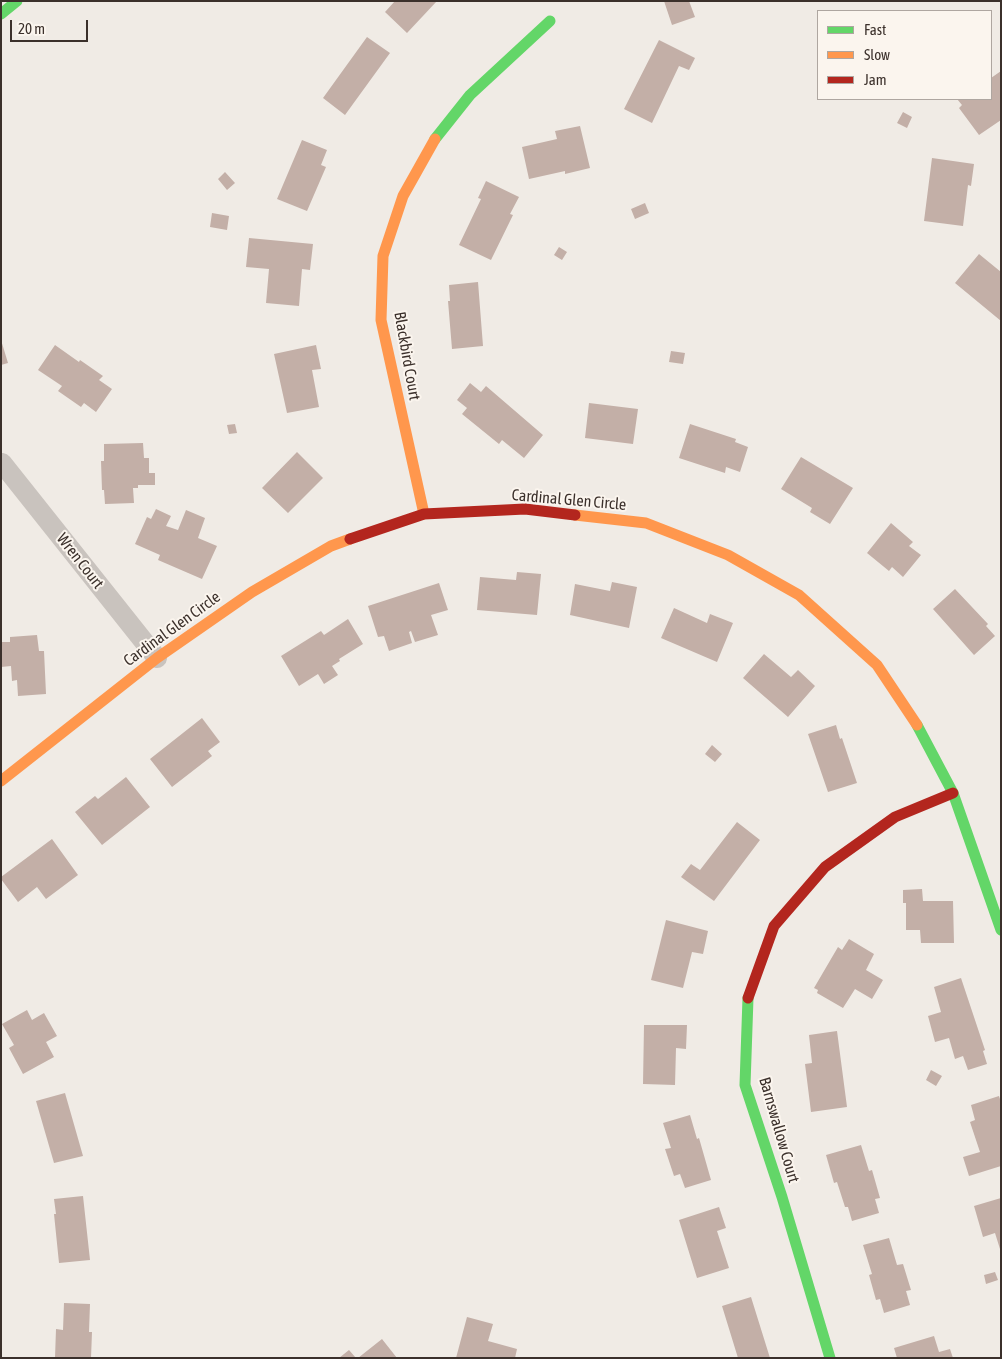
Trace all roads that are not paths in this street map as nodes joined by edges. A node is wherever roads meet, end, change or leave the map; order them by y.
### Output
1 (17, 1) edge
2 (1, 14) edge
3 (550, 21) dead end
4 (2, 463) edge
5 (424, 514) junction
6 (157, 658) junction
7 (1, 781) edge
8 (953, 793) junction
9 (1001, 930) edge
10 (830, 1358) edge

1 - 2 main road
3 - 5 main road, Blackbird Court
4 - 6 street, Wren Court
5 - 6 main road, Cardinal Glen Circle
5 - 8 main road, Cardinal Glen Circle
6 - 7 main road, Cardinal Glen Circle
8 - 9 main road, Cardinal Glen Circle
8 - 10 main road, Barnswallow Court

